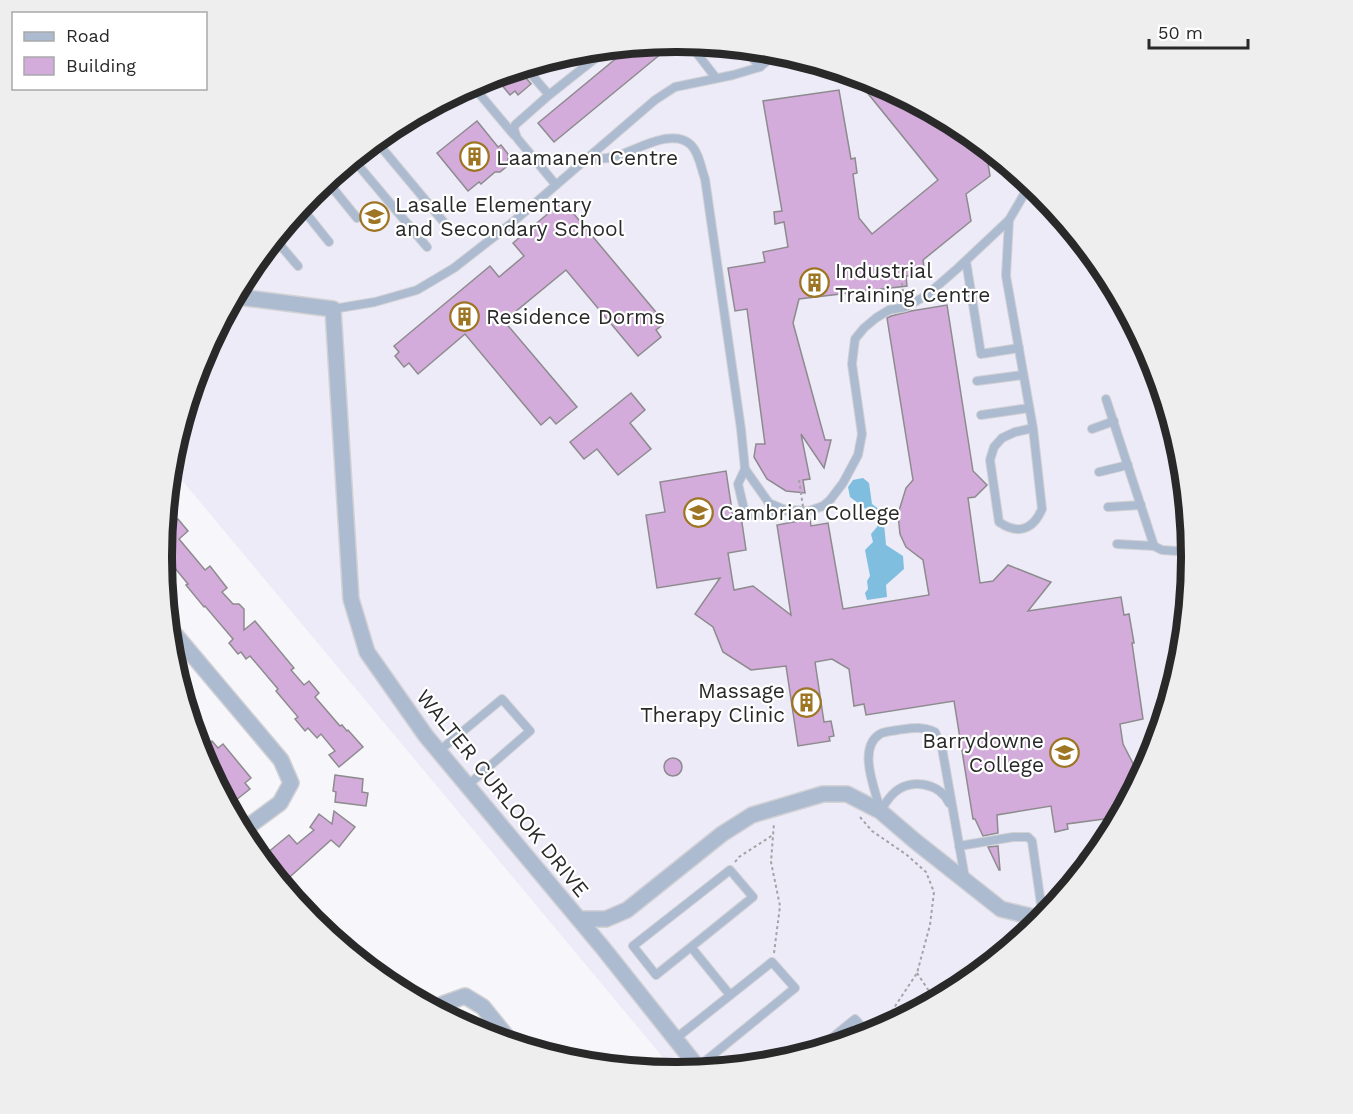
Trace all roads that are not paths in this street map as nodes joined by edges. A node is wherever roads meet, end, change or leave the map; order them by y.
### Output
1 (697, 53) edge
2 (754, 59) edge
3 (594, 60) edge
4 (767, 61) edge
5 (760, 67) junction
6 (531, 74) edge
7 (716, 78) junction
8 (479, 93) edge
9 (549, 95) junction
10 (517, 138) junction
11 (382, 148) edge
12 (585, 160) junction
13 (359, 166) edge
14 (556, 185) junction
15 (333, 188) edge
16 (1025, 193) edge
17 (307, 214) edge
18 (357, 218) dead end
19 (1009, 220) junction
20 (447, 226) dead end
21 (329, 242) dead end
22 (280, 245) edge
23 (427, 247) dead end
24 (966, 261) junction
25 (298, 266) dead end
26 (244, 298) edge
27 (333, 309) junction
28 (1019, 348) junction
29 (1023, 375) junction
30 (977, 381) dead end
31 (1106, 399) dead end
32 (1029, 408) junction
33 (981, 415) dead end
34 (1114, 421) junction
35 (1033, 428) junction
36 (1092, 429) dead end
37 (1128, 465) junction
38 (745, 469) junction
39 (1099, 472) dead end
40 (1141, 506) junction
41 (1108, 507) dead end
42 (792, 510) junction
43 (1117, 544) dead end
44 (1154, 546) junction
45 (1181, 551) edge
46 (179, 639) edge
47 (438, 751) junction
48 (468, 785) junction
49 (880, 811) junction
50 (953, 812) junction
51 (250, 825) edge
52 (959, 846) junction
53 (965, 880) junction
54 (1041, 906) edge
55 (1031, 916) edge
56 (579, 919) junction
57 (691, 948) junction
58 (730, 995) junction
59 (443, 1004) edge
60 (861, 1026) edge
61 (503, 1031) edge
62 (833, 1037) edge
63 (675, 1039) junction
64 (709, 1060) edge
65 (693, 1061) edge

1 - 7 lane
2 - 5 lane
3 - 9 lane
4 - 5 lane
5 - 7 lane
6 - 9 lane
7 - 12 lane
8 - 10 lane
9 - 10 lane
10 - 14 lane
11 - 20 lane
12 - 14 lane
12 - 38 lane
13 - 23 lane
14 - 27 lane
15 - 18 lane
16 - 19 lane
17 - 21 lane
19 - 24 lane
19 - 28 lane
22 - 25 lane
24 - 28 lane
24 - 42 lane
26 - 27 street
27 - 47 street, WALTER CURLOOK DRIVE
28 - 29 lane
29 - 30 lane
29 - 32 lane
31 - 34 lane
32 - 33 lane
32 - 35 lane
34 - 36 lane
34 - 37 lane
35 - 35 lane
37 - 39 lane
37 - 40 lane
38 - 42 lane
38 - 42 lane
40 - 41 lane
40 - 44 lane
43 - 44 lane
44 - 45 lane
46 - 51 street
47 - 48 street, WALTER CURLOOK DRIVE
47 - 48 lane
48 - 56 street, WALTER CURLOOK DRIVE
49 - 50 lane
49 - 50 lane
49 - 53 street, WALTER CURLOOK DRIVE
49 - 56 street, WALTER CURLOOK DRIVE
50 - 52 lane
52 - 53 lane
52 - 54 lane
53 - 55 street, WALTER CURLOOK DRIVE
56 - 63 street
57 - 57 lane
57 - 58 lane
58 - 63 lane
58 - 64 lane
59 - 61 street
60 - 62 lane
63 - 65 street

